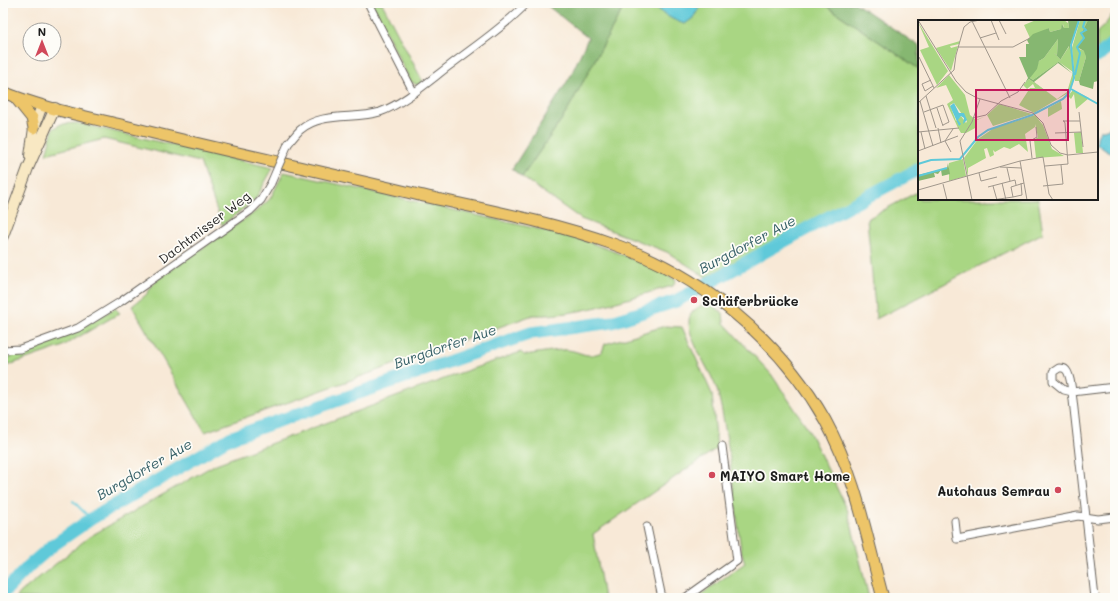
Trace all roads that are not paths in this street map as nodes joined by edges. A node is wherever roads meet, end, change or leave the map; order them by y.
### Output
1 (368, 3) edge
2 (527, 3) edge
3 (3, 92) edge
4 (414, 93) junction
5 (14, 96) junction
6 (42, 105) junction
7 (55, 108) junction
8 (34, 128) junction
9 (28, 168) junction
10 (3, 236) edge
11 (3, 350) edge
12 (1115, 387) edge
13 (722, 446) dead end
14 (1086, 517) junction
15 (1115, 517) edge
16 (954, 521) dead end
17 (647, 527) dead end
18 (662, 598) edge
19 (685, 598) edge
20 (883, 598) edge
21 (1095, 598) edge

1 - 4 street
2 - 4 street, Dachtmisser Weg
3 - 5 main road
4 - 11 street, Dachtmisser Weg, bridge
5 - 6 main road
5 - 8 main road
6 - 7 main road
6 - 8 street
7 - 9 street
7 - 20 main road
8 - 9 street
9 - 10 street
12 - 14 street
13 - 19 street
14 - 15 street
14 - 16 street
14 - 21 street
17 - 18 street

